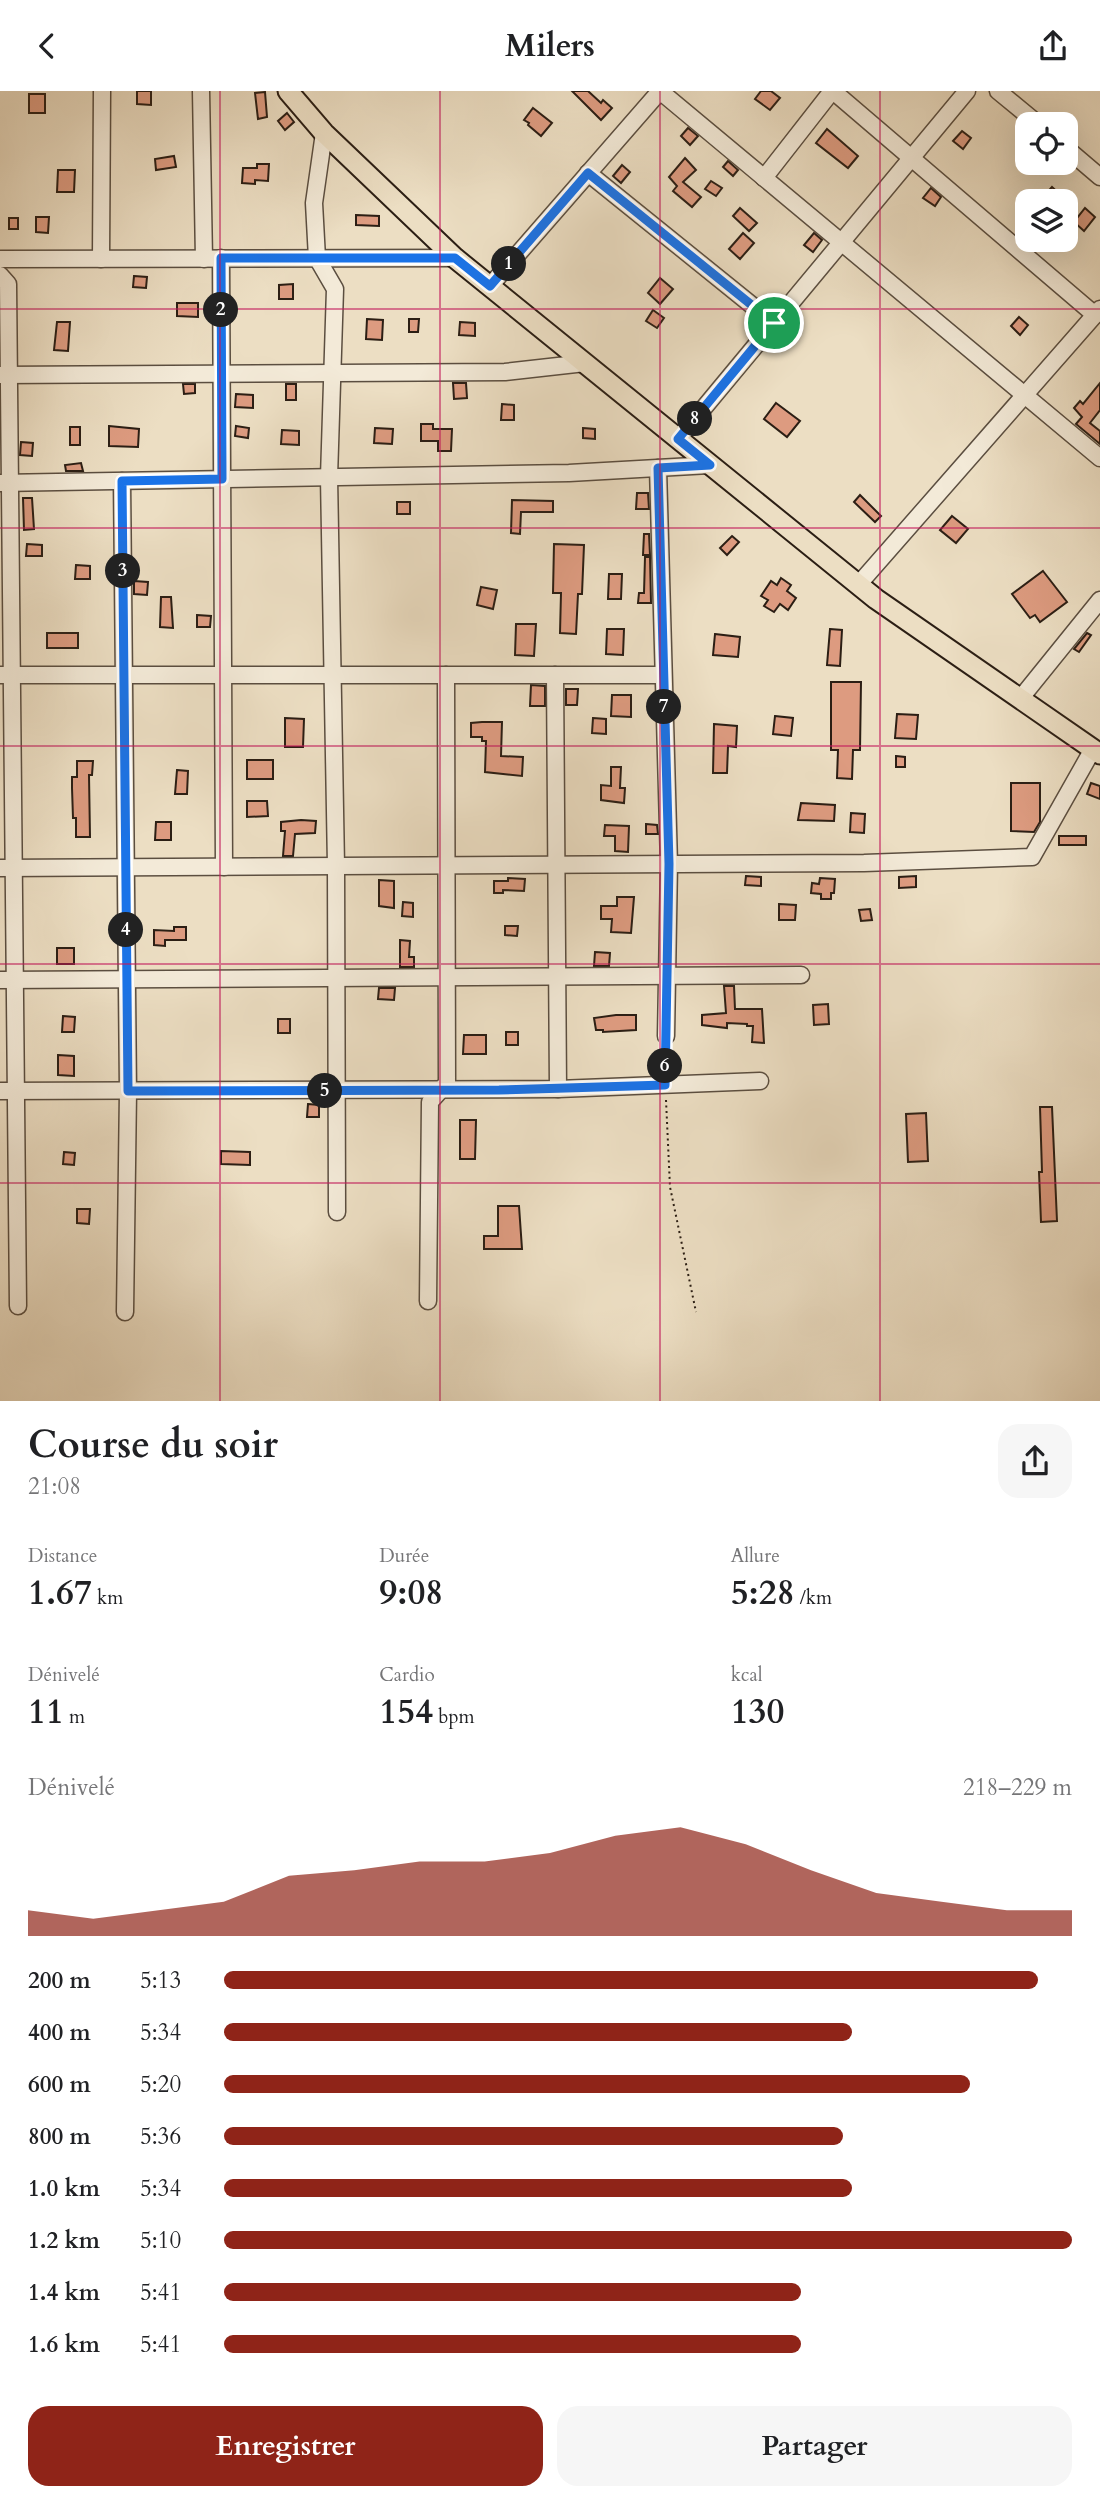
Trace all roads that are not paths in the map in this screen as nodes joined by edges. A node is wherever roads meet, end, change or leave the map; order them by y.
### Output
1 (102, 91) edge
2 (201, 91) edge
3 (288, 91) edge
4 (660, 91) edge
5 (833, 91) edge
6 (967, 91) edge
7 (998, 91) edge
8 (1023, 112) edge
9 (324, 133) junction
10 (912, 158) junction
11 (1078, 158) edge
12 (588, 173) junction
13 (1100, 177) edge
14 (764, 178) junction
15 (841, 242) junction
16 (317, 258) junction
17 (455, 258) junction
18 (0, 259) edge
19 (101, 259) junction
20 (213, 259) junction
21 (0, 275) edge
22 (490, 286) junction
23 (1097, 312) edge
24 (774, 323) junction
25 (585, 363) junction
26 (332, 373) junction
27 (221, 374) junction
28 (4, 375) edge
29 (1025, 395) junction
30 (678, 439) junction
31 (1100, 458) edge
32 (710, 465) junction
33 (658, 468) junction
34 (329, 477) junction
35 (222, 479) junction
36 (122, 481) junction
37 (5, 483) edge
38 (859, 585) junction
39 (1100, 600) edge
40 (6, 675) edge
41 (124, 675) junction
42 (223, 675) junction
43 (332, 675) junction
44 (446, 675) junction
45 (555, 675) junction
46 (663, 675) junction
47 (1020, 699) junction
48 (1097, 752) edge
49 (669, 864) junction
50 (446, 865) junction
51 (556, 865) junction
52 (336, 866) junction
53 (224, 867) junction
54 (7, 868) edge
55 (126, 868) junction
56 (801, 975) dead end
57 (667, 976) junction
58 (557, 977) junction
59 (336, 978) junction
60 (447, 978) junction
61 (7, 980) edge
62 (127, 980) junction
63 (666, 1036) road end
64 (760, 1081) dead end
65 (558, 1089) junction
66 (441, 1090) junction
67 (8, 1091) edge
68 (128, 1091) junction
69 (336, 1091) junction
70 (0, 1207) edge
71 (17, 1207) junction
72 (337, 1212) dead end
73 (428, 1301) dead end
74 (18, 1306) dead end
75 (125, 1312) dead end

1 - 19 street
2 - 20 street
3 - 9 main road
4 - 12 street
4 - 14 street
5 - 10 street
5 - 14 street
6 - 10 street
7 - 8 street
9 - 16 street
9 - 17 main road
10 - 15 street
10 - 23 street
11 - 13 street
12 - 22 street
12 - 24 street
14 - 15 street
15 - 24 street
15 - 29 street
16 - 17 street
16 - 20 street
16 - 26 street
17 - 22 main road
18 - 19 street
19 - 20 street
20 - 27 street
21 - 28 street
22 - 25 main road
23 - 29 street
24 - 30 street
25 - 26 street
25 - 30 main road
26 - 27 street
26 - 34 street
27 - 28 street
27 - 35 street
28 - 37 street
29 - 31 street
29 - 38 street
30 - 32 main road
32 - 33 street
32 - 38 main road
33 - 34 street
33 - 46 street
34 - 35 street
34 - 43 street
35 - 36 street
35 - 42 street
36 - 37 street
36 - 41 street
37 - 40 street
38 - 47 main road
39 - 47 street
40 - 41 street
40 - 54 street
41 - 42 street
41 - 55 street
42 - 43 street
42 - 53 street
43 - 44 street
43 - 52 street
44 - 45 street
44 - 50 street
45 - 46 street
45 - 51 street
46 - 49 street
47 - 48 main road
48 - 49 street
49 - 51 street
49 - 57 street
50 - 51 street
50 - 52 street
50 - 60 street
51 - 58 street
52 - 53 street
52 - 59 street
53 - 55 street
54 - 55 street
54 - 61 street
55 - 62 street
56 - 57 street
57 - 58 street
57 - 63 street
58 - 60 street
58 - 65 street
59 - 60 street
59 - 62 street
59 - 69 street
60 - 66 street
61 - 62 street
61 - 67 street
62 - 68 street
64 - 65 street
65 - 66 street
66 - 69 street
66 - 73 street
67 - 68 street
67 - 71 street
68 - 69 street
68 - 75 street
69 - 72 street
70 - 71 street
71 - 74 street

